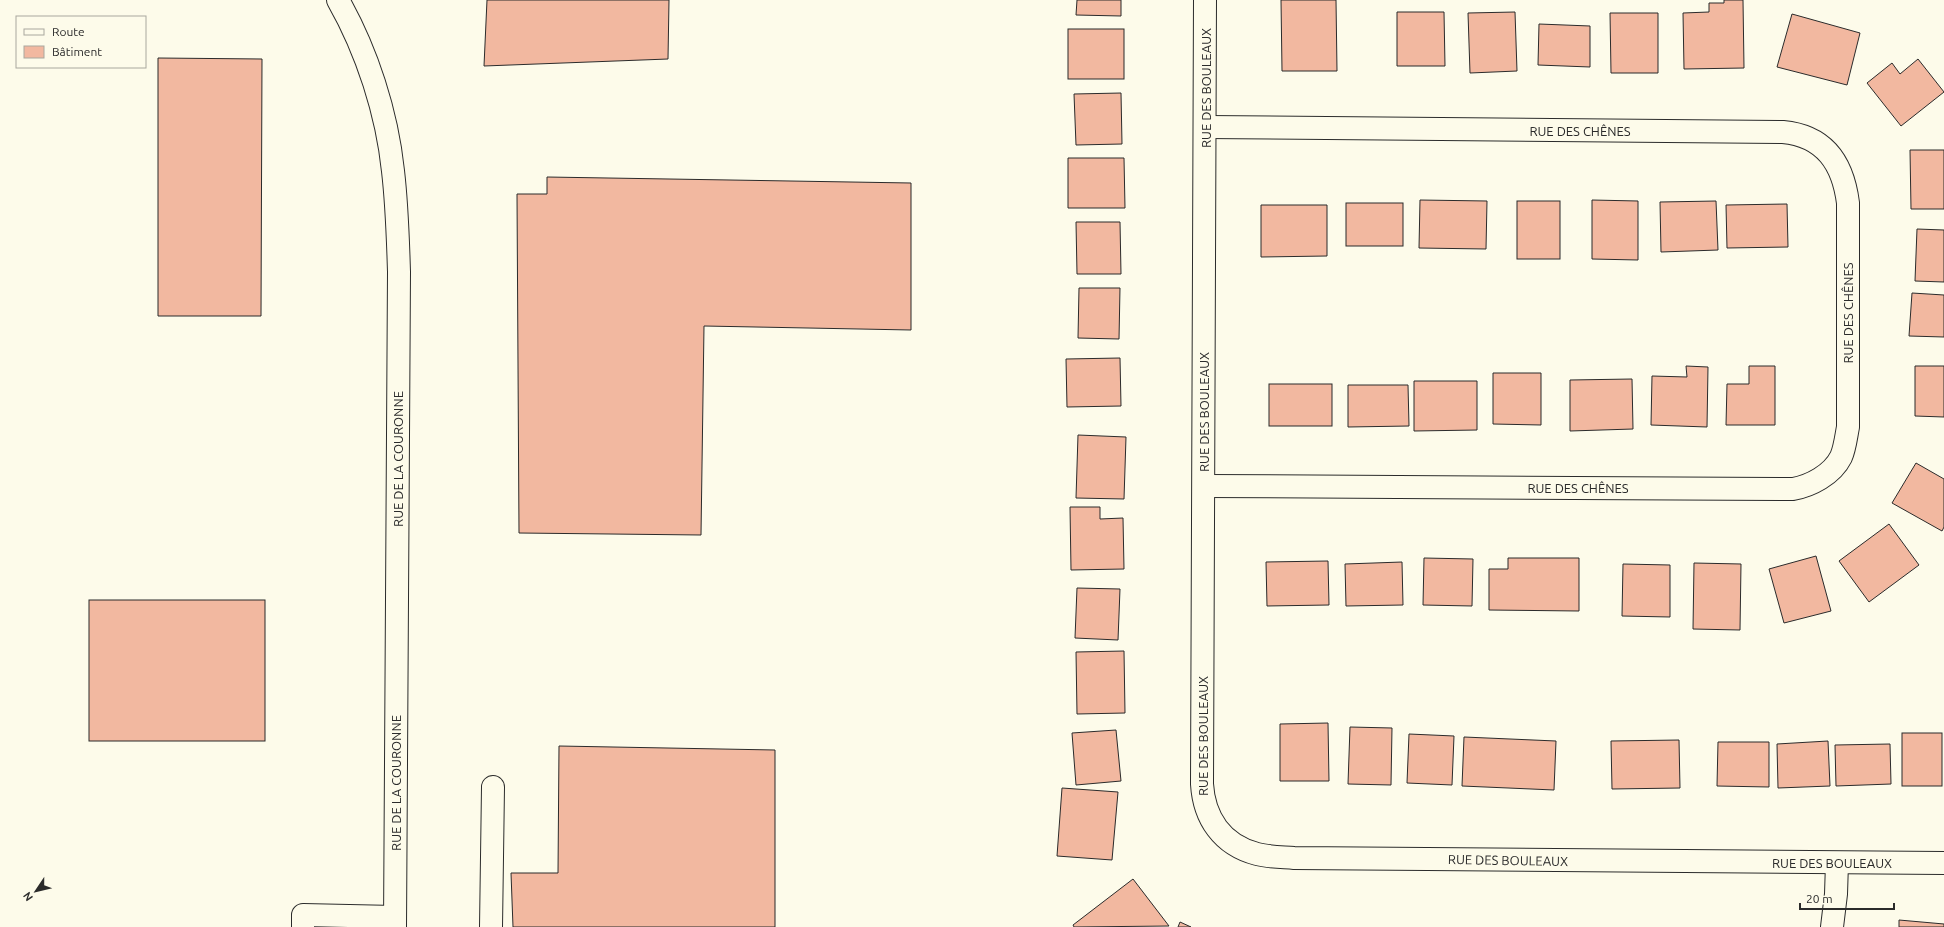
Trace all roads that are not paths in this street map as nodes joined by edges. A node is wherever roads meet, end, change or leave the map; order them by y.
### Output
1 (338, 0) edge
2 (1206, 0) edge
3 (1206, 128) junction
4 (1204, 486) junction
5 (493, 787) dead end
6 (1837, 863) junction
7 (1944, 863) edge
8 (395, 922) edge
9 (303, 927) edge
10 (491, 927) edge
11 (1832, 927) edge

1 - 8 street, RUE DE LA COURONNE
2 - 3 street, RUE DES BOULEAUX
3 - 4 street, RUE DES BOULEAUX
3 - 4 street, RUE DES CHÊNES
4 - 6 street, RUE DES BOULEAUX
5 - 10 street
6 - 7 street, RUE DES BOULEAUX
6 - 11 street
8 - 9 street

